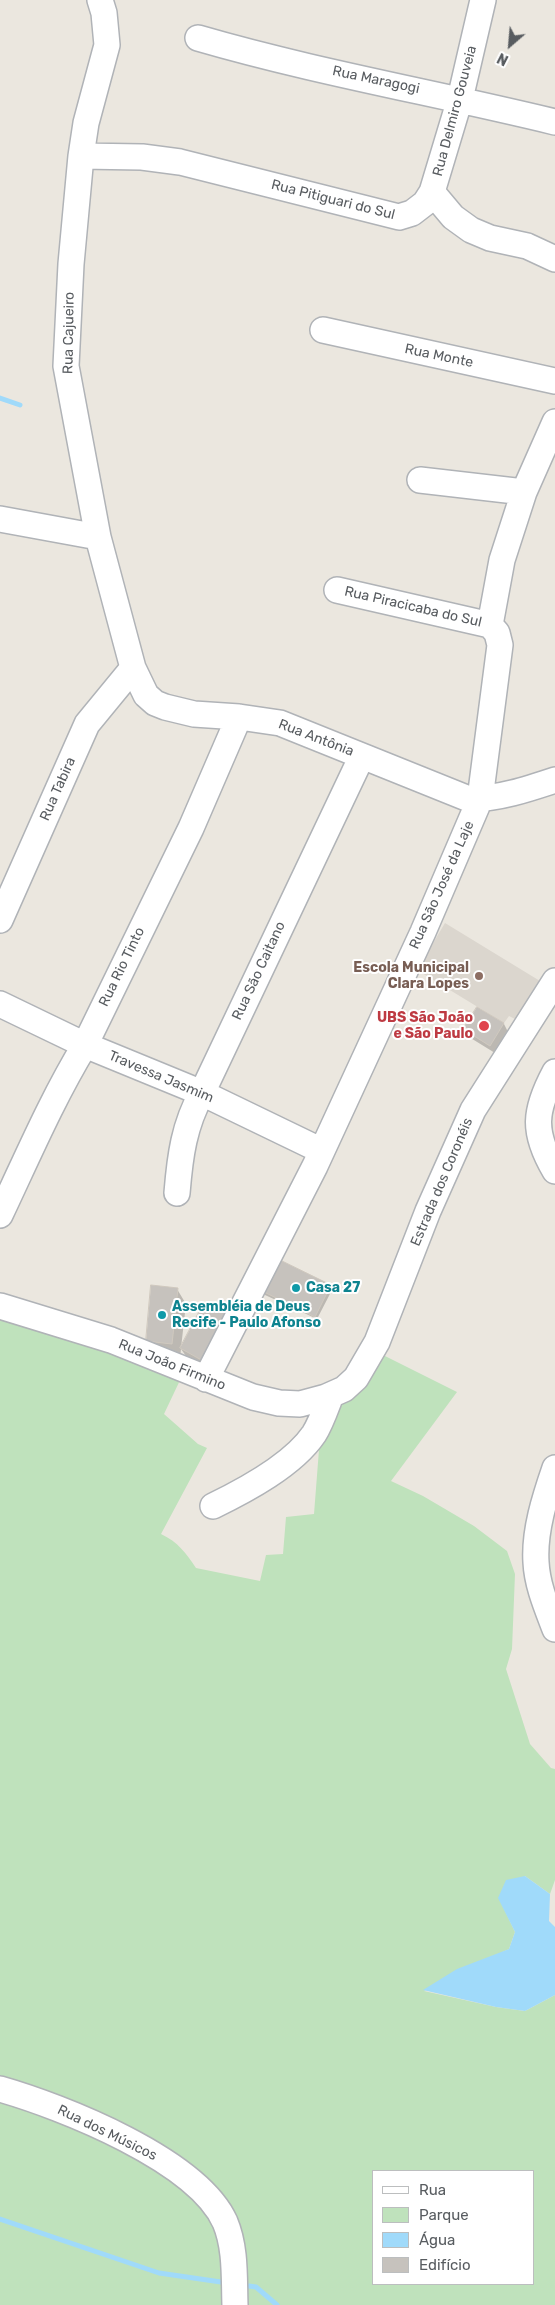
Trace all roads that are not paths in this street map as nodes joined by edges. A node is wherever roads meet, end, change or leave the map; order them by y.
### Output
1 (483, 0) edge
2 (105, 4) edge
3 (198, 38) dead end
4 (460, 98) junction
5 (555, 122) edge
6 (81, 156) junction
7 (432, 192) junction
8 (555, 259) edge
9 (323, 330) dead end
10 (555, 381) edge
11 (555, 422) edge
12 (420, 480) dead end
13 (524, 492) junction
14 (0, 519) edge
15 (98, 537) junction
16 (336, 590) dead end
17 (490, 625) junction
18 (132, 668) junction
19 (239, 717) junction
20 (362, 756) junction
21 (555, 780) edge
22 (480, 799) junction
23 (0, 920) edge
24 (555, 981) edge
25 (0, 1004) edge
26 (84, 1045) junction
27 (555, 1072) edge
28 (202, 1093) junction
29 (320, 1150) junction
30 (555, 1171) edge
31 (177, 1193) dead end
32 (0, 1216) edge
33 (0, 1306) edge
34 (206, 1379) junction
35 (338, 1392) junction
36 (555, 1468) edge
37 (214, 1506) dead end
38 (555, 1629) edge
39 (0, 2089) edge
40 (235, 2305) edge

1 - 4 street, Rua Delmiro Gouveia
2 - 6 street, Rua Cajueiro
3 - 4 street, Rua Maragogi
4 - 5 street, Rua Maragogi
4 - 7 street, Rua Delmiro Gouveia
6 - 7 street, Rua Pitiguari do Sul
6 - 15 street, Rua Cajueiro
7 - 8 street
9 - 10 street, Rua Monte
11 - 13 street
12 - 13 street
13 - 17 street
14 - 15 street
15 - 18 street, Rua Antônia
16 - 17 street, Rua Piracicaba do Sul
17 - 22 street, Rua São José da Laje
18 - 19 street, Rua Antônia
18 - 23 street, Rua Tabira
19 - 20 street, Rua Antônia
19 - 26 street, Rua Rio Tinto
20 - 22 street, Rua Antônia
20 - 28 street, Rua São Caitano
21 - 22 street, Rua Antônia
22 - 29 street, Rua São José da Laje
24 - 35 street, Estrada dos Coronéis
25 - 26 street, Travessa Jasmim
26 - 28 street, Travessa Jasmim
26 - 32 street, Rua Rio Tinto
27 - 30 street
28 - 29 street, Travessa Jasmim
28 - 31 street, Rua São Caitano
29 - 34 street, Rua São José da Laje
33 - 34 street, Rua João Firmino
34 - 35 street, Rua João Firmino
35 - 37 street
36 - 38 street
39 - 40 street, Rua dos Músicos

